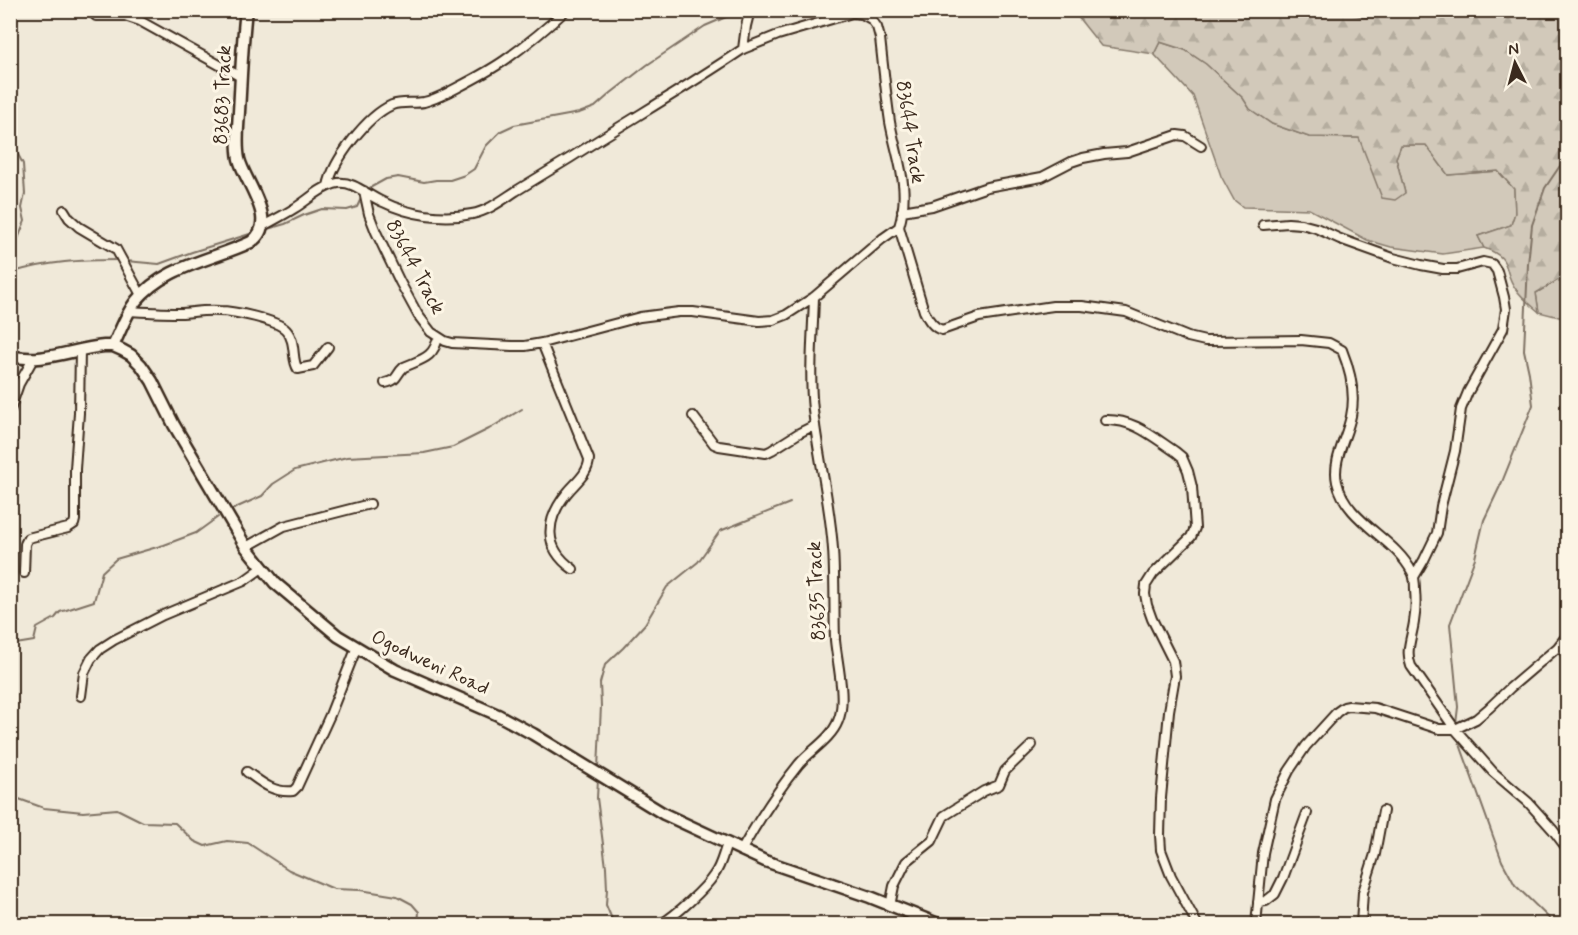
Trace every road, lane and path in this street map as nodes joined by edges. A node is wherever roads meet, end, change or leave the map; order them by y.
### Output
1 (90, 10) edge
2 (246, 10) edge
3 (566, 10) edge
4 (750, 10) edge
5 (743, 49) junction
6 (240, 77) junction
7 (1201, 146) dead end
8 (328, 186) junction
9 (364, 191) junction
10 (64, 210) dead end
11 (902, 211) junction
12 (1263, 225) dead end
13 (262, 226) junction
14 (898, 227) junction
15 (141, 295) junction
16 (814, 297) junction
17 (130, 311) junction
18 (438, 337) junction
19 (542, 343) junction
20 (113, 346) junction
21 (328, 347) dead end
22 (80, 350) junction
23 (15, 357) edge
24 (33, 359) junction
25 (386, 383) dead end
26 (1568, 396) edge
27 (10, 410) edge
28 (693, 416) dead end
29 (1105, 420) dead end
30 (815, 425) junction
31 (1568, 446) edge
32 (370, 504) dead end
33 (246, 547) junction
34 (262, 568) junction
35 (573, 569) dead end
36 (24, 573) dead end
37 (1414, 577) junction
38 (1568, 634) edge
39 (1558, 647) junction
40 (356, 649) junction
41 (1568, 654) edge
42 (81, 696) dead end
43 (1455, 729) junction
44 (1032, 745) dead end
45 (247, 772) dead end
46 (1383, 811) dead end
47 (1308, 813) dead end
48 (727, 844) junction
49 (1568, 850) edge
50 (741, 851) junction
51 (1258, 902) junction
52 (890, 906) junction
53 (917, 916) junction
54 (661, 924) edge
55 (908, 924) edge
56 (938, 924) edge
57 (1197, 924) edge
58 (1256, 924) edge
59 (1361, 924) edge

1 - 6 street
2 - 6 street, 83683 Track
3 - 8 street
4 - 5 street
5 - 9 street, 83644 Track
5 - 11 street, 83644 Track
6 - 13 street, 83683 Track
7 - 11 street
8 - 9 street, 83644 Track
8 - 13 street
9 - 18 street, 83644 Track
10 - 15 street
11 - 14 street, 83644 Track
12 - 37 street
13 - 15 street
14 - 16 street, 83644 Track
14 - 37 street
15 - 17 street
16 - 19 street, 83644 Track
16 - 30 street, 83635 Track
17 - 20 street
17 - 21 street
18 - 19 street, 83644 Track
18 - 25 street
19 - 35 street
20 - 22 street
20 - 33 street, Ogodweni Road
22 - 24 street
22 - 36 street
23 - 24 street
24 - 27 street
26 - 31 street
28 - 30 street
29 - 57 street
30 - 50 street, 83635 Track
32 - 33 street
33 - 34 street, Ogodweni Road
34 - 40 street, Ogodweni Road
34 - 42 street
37 - 43 street
38 - 39 street
39 - 41 street
39 - 43 street
40 - 45 street
40 - 48 street, Ogodweni Road
43 - 49 street
43 - 51 street
44 - 52 street
46 - 59 street
47 - 51 street
48 - 50 street, Ogodweni Road
48 - 54 street
50 - 52 street, Ogodweni Road
51 - 58 street
52 - 53 street, Ogodweni Road
53 - 55 street
53 - 56 street, Ogodweni Road

